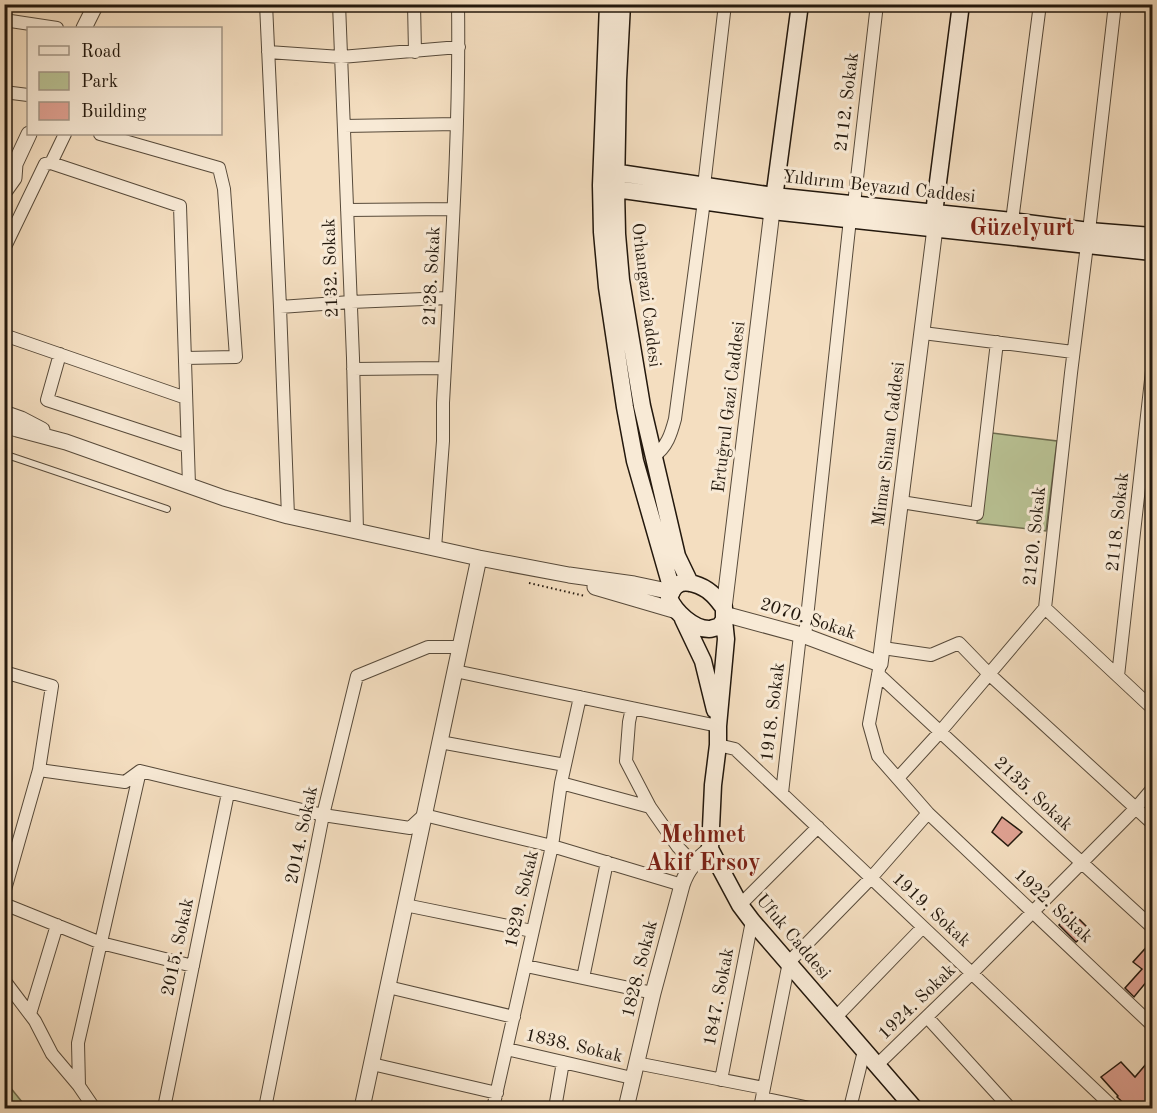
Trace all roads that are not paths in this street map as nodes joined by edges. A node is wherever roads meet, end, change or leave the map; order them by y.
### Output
1 (96, 4) edge
2 (266, 4) edge
3 (339, 4) edge
4 (414, 4) edge
5 (458, 4) edge
6 (608, 4) edge
7 (622, 4) edge
8 (725, 4) edge
9 (800, 4) edge
10 (877, 4) edge
11 (961, 4) edge
12 (1040, 4) edge
13 (1115, 4) edge
14 (4, 20) edge
15 (50, 27) edge
16 (84, 27) edge
17 (459, 47) junction
18 (268, 52) junction
19 (415, 52) junction
20 (341, 57) junction
21 (4, 92) edge
22 (27, 95) edge
23 (457, 124) junction
24 (344, 126) junction
25 (28, 135) edge
26 (65, 135) edge
27 (104, 135) edge
28 (51, 163) junction
29 (8, 165) edge
30 (609, 179) junction
31 (4, 192) edge
32 (704, 194) junction
33 (773, 203) junction
34 (453, 209) junction
35 (347, 210) junction
36 (852, 211) junction
37 (934, 220) junction
38 (1012, 221) junction
39 (1152, 236) edge
40 (1088, 238) junction
41 (4, 249) edge
42 (1152, 252) edge
43 (448, 298) junction
44 (351, 302) junction
45 (280, 307) junction
46 (923, 333) junction
47 (4, 335) edge
48 (997, 342) junction
49 (1073, 352) junction
50 (60, 354) junction
51 (185, 358) junction
52 (445, 368) junction
53 (353, 369) junction
54 (1152, 371) edge
55 (186, 398) junction
56 (4, 413) edge
57 (4, 425) edge
58 (66, 442) junction
59 (187, 446) junction
60 (4, 454) edge
61 (654, 456) junction
62 (189, 485) junction
63 (901, 502) junction
64 (166, 509) dead end
65 (288, 516) junction
66 (357, 531) junction
67 (435, 548) junction
68 (479, 558) junction
69 (690, 583) junction
70 (672, 591) junction
71 (1045, 608) junction
72 (679, 613) junction
73 (724, 614) junction
74 (802, 636) junction
75 (460, 647) junction
76 (883, 648) junction
77 (879, 669) junction
78 (455, 671) junction
79 (4, 672) edge
80 (989, 674) junction
81 (1118, 676) junction
82 (580, 697) junction
83 (632, 708) junction
84 (1152, 708) edge
85 (718, 726) junction
86 (940, 732) junction
87 (440, 742) junction
88 (718, 745) junction
89 (565, 765) junction
90 (39, 770) junction
91 (140, 771) junction
92 (898, 778) junction
93 (561, 783) junction
94 (1152, 789) edge
95 (228, 793) junction
96 (782, 793) junction
97 (650, 807) junction
98 (1136, 808) junction
99 (928, 813) junction
100 (323, 815) junction
101 (424, 815) junction
102 (1152, 823) edge
103 (818, 827) junction
104 (552, 846) junction
105 (710, 849) junction
106 (607, 862) junction
107 (1082, 862) junction
108 (693, 863) junction
109 (871, 878) junction
110 (682, 885) junction
111 (4, 893) edge
112 (4, 904) edge
113 (405, 905) junction
114 (740, 905) junction
115 (1033, 912) junction
116 (752, 921) junction
117 (57, 925) junction
118 (923, 927) junction
119 (1152, 927) edge
120 (532, 931) junction
121 (101, 943) junction
122 (789, 962) junction
123 (193, 966) junction
124 (526, 966) junction
125 (972, 973) junction
126 (584, 978) junction
127 (4, 981) edge
128 (388, 987) junction
129 (653, 993) junction
130 (30, 1014) junction
131 (514, 1017) junction
132 (836, 1017) junction
133 (927, 1017) junction
134 (1152, 1025) edge
135 (507, 1050) junction
136 (864, 1051) junction
137 (563, 1062) junction
138 (636, 1063) junction
139 (372, 1064) junction
140 (876, 1066) junction
141 (632, 1078) junction
142 (721, 1080) junction
143 (79, 1086) junction
144 (497, 1093) junction
145 (762, 1098) edge
146 (94, 1108) edge
147 (164, 1108) edge
148 (265, 1108) edge
149 (362, 1108) edge
150 (493, 1108) edge
151 (555, 1108) edge
152 (626, 1108) edge
153 (810, 1108) edge
154 (850, 1108) edge
155 (914, 1108) edge
156 (1010, 1108) edge
157 (1114, 1108) edge

1 - 16 street
2 - 18 street
3 - 20 street, 2132. Sokak
4 - 19 street
5 - 17 street, 2128. Sokak
6 - 30 main road
7 - 30 main road, Orhangazi Caddesi
8 - 32 street
9 - 33 main road, Ertuğrul Gazi Caddesi
10 - 36 street, 2112. Sokak
11 - 37 main road, Mimar Sinan Caddesi
12 - 38 street
13 - 40 street, 2120. Sokak
14 - 15 street
17 - 19 street
17 - 23 street, 2128. Sokak
18 - 20 street
18 - 45 street
19 - 20 street
20 - 24 street, 2132. Sokak
21 - 22 street
23 - 24 street
23 - 34 street, 2128. Sokak
24 - 35 street, 2132. Sokak
25 - 29 street
26 - 28 street
27 - 51 street
28 - 41 street
28 - 51 street
29 - 31 street
30 - 32 main road, Yıldırım Beyazıd Caddesi
30 - 61 main road, Orhangazi Caddesi
30 - 70 main road
32 - 33 main road, Yıldırım Beyazıd Caddesi
32 - 61 street
33 - 36 main road, Yıldırım Beyazıd Caddesi
33 - 73 street, Ertuğrul Gazi Caddesi
34 - 35 street
34 - 43 street, 2128. Sokak
35 - 44 street, 2132. Sokak
36 - 37 main road, Yıldırım Beyazıd Caddesi
36 - 74 street, 2112. Sokak
37 - 38 main road, Yıldırım Beyazıd Caddesi
37 - 40 main road, Yıldırım Beyazıd Caddesi
37 - 46 street, Mimar Sinan Caddesi
38 - 40 main road, Yıldırım Beyazıd Caddesi
39 - 40 main road, Yıldırım Beyazıd Caddesi
40 - 42 main road, Yıldırım Beyazıd Caddesi
40 - 49 street, 2120. Sokak
43 - 44 street
43 - 52 street, 2128. Sokak
44 - 45 street
44 - 53 street, 2132. Sokak
45 - 65 street
46 - 48 street
46 - 63 street, Mimar Sinan Caddesi
47 - 50 street
48 - 49 street
48 - 63 street
49 - 71 street, 2120. Sokak
50 - 55 street
50 - 59 street
51 - 55 street
52 - 53 street
52 - 67 street, 2128. Sokak
53 - 66 street, 2132. Sokak
54 - 81 street, 2118. Sokak
55 - 59 street
56 - 58 street
57 - 58 street
58 - 62 street
59 - 62 street
60 - 64 lane
61 - 69 main road, Orhangazi Caddesi
62 - 65 street
63 - 76 street, Mimar Sinan Caddesi
65 - 66 street
66 - 67 street
67 - 68 street
68 - 70 street
68 - 72 street
68 - 75 street
69 - 70 main road
69 - 73 main road
70 - 72 main road
71 - 80 street, 2120. Sokak
71 - 81 street
72 - 73 main road
72 - 85 main road
73 - 74 street, 2070. Sokak
73 - 85 main road
74 - 77 street, 2070. Sokak
74 - 96 street, 1918. Sokak
75 - 78 street
75 - 100 street, 2014. Sokak
76 - 77 street, Mimar Sinan Caddesi
76 - 80 street
77 - 86 street, 2135. Sokak
77 - 92 street, 1922. Sokak
78 - 82 street
78 - 87 street
79 - 90 street
80 - 86 street, 2120. Sokak
80 - 98 street
81 - 84 street
82 - 83 street
82 - 89 street, 1829. Sokak
83 - 85 street
83 - 97 street
85 - 88 main road
86 - 92 street, 2120. Sokak
86 - 107 street, 2135. Sokak
87 - 89 street
87 - 101 street
88 - 96 street, 1919. Sokak
88 - 105 main road
89 - 93 street, 1829. Sokak
90 - 91 street
90 - 111 street
91 - 95 street
91 - 121 street
92 - 99 street, 1922. Sokak
93 - 97 street
93 - 104 street, 1829. Sokak
94 - 98 street, 1924. Sokak
95 - 100 street
95 - 123 street, 2015. Sokak
96 - 103 street, 1919. Sokak
97 - 108 street
98 - 102 street
98 - 107 street, 1924. Sokak
99 - 109 street
99 - 115 street, 1922. Sokak
100 - 101 street
100 - 148 street, 2014. Sokak
101 - 104 street
101 - 113 street
103 - 109 street, 1919. Sokak
103 - 114 street
104 - 106 street
104 - 120 street, 1829. Sokak
105 - 108 street, 1828. Sokak
105 - 114 main road, Ufuk Caddesi
106 - 110 street
106 - 126 street
107 - 115 street, 1924. Sokak
107 - 119 street, 2135. Sokak
108 - 110 street, 1828. Sokak
109 - 118 street, 1919. Sokak
109 - 122 street
110 - 129 street, 1828. Sokak
112 - 117 street
113 - 120 street
113 - 128 street
114 - 116 main road, Ufuk Caddesi
115 - 125 street, 1924. Sokak
115 - 134 street, 1922. Sokak
116 - 122 main road, Ufuk Caddesi
116 - 142 street, 1847. Sokak
117 - 121 street
117 - 130 street
118 - 125 street, 1919. Sokak
118 - 132 street
120 - 124 street, 1829. Sokak
121 - 123 street
121 - 143 street
122 - 132 main road, Ufuk Caddesi
122 - 145 street
123 - 147 street, 2015. Sokak
124 - 126 street
124 - 131 street, 1829. Sokak
125 - 133 street, 1924. Sokak
125 - 157 street, 1919. Sokak
126 - 129 street
127 - 130 street
128 - 131 street
128 - 139 street
129 - 138 street, 1828. Sokak
130 - 143 street
131 - 135 street, 1829. Sokak
132 - 136 main road, Ufuk Caddesi
133 - 140 street, 1924. Sokak
133 - 156 street
135 - 137 street, 1838. Sokak
135 - 144 street, 1829. Sokak
136 - 140 main road, Ufuk Caddesi
136 - 154 street
137 - 141 street, 1838. Sokak
137 - 151 street
138 - 141 street, 1828. Sokak
138 - 142 street
139 - 144 street
139 - 149 street
140 - 155 main road, Ufuk Caddesi
141 - 152 street, 1828. Sokak
142 - 145 street
143 - 146 street
144 - 150 street, 1829. Sokak
145 - 153 street

